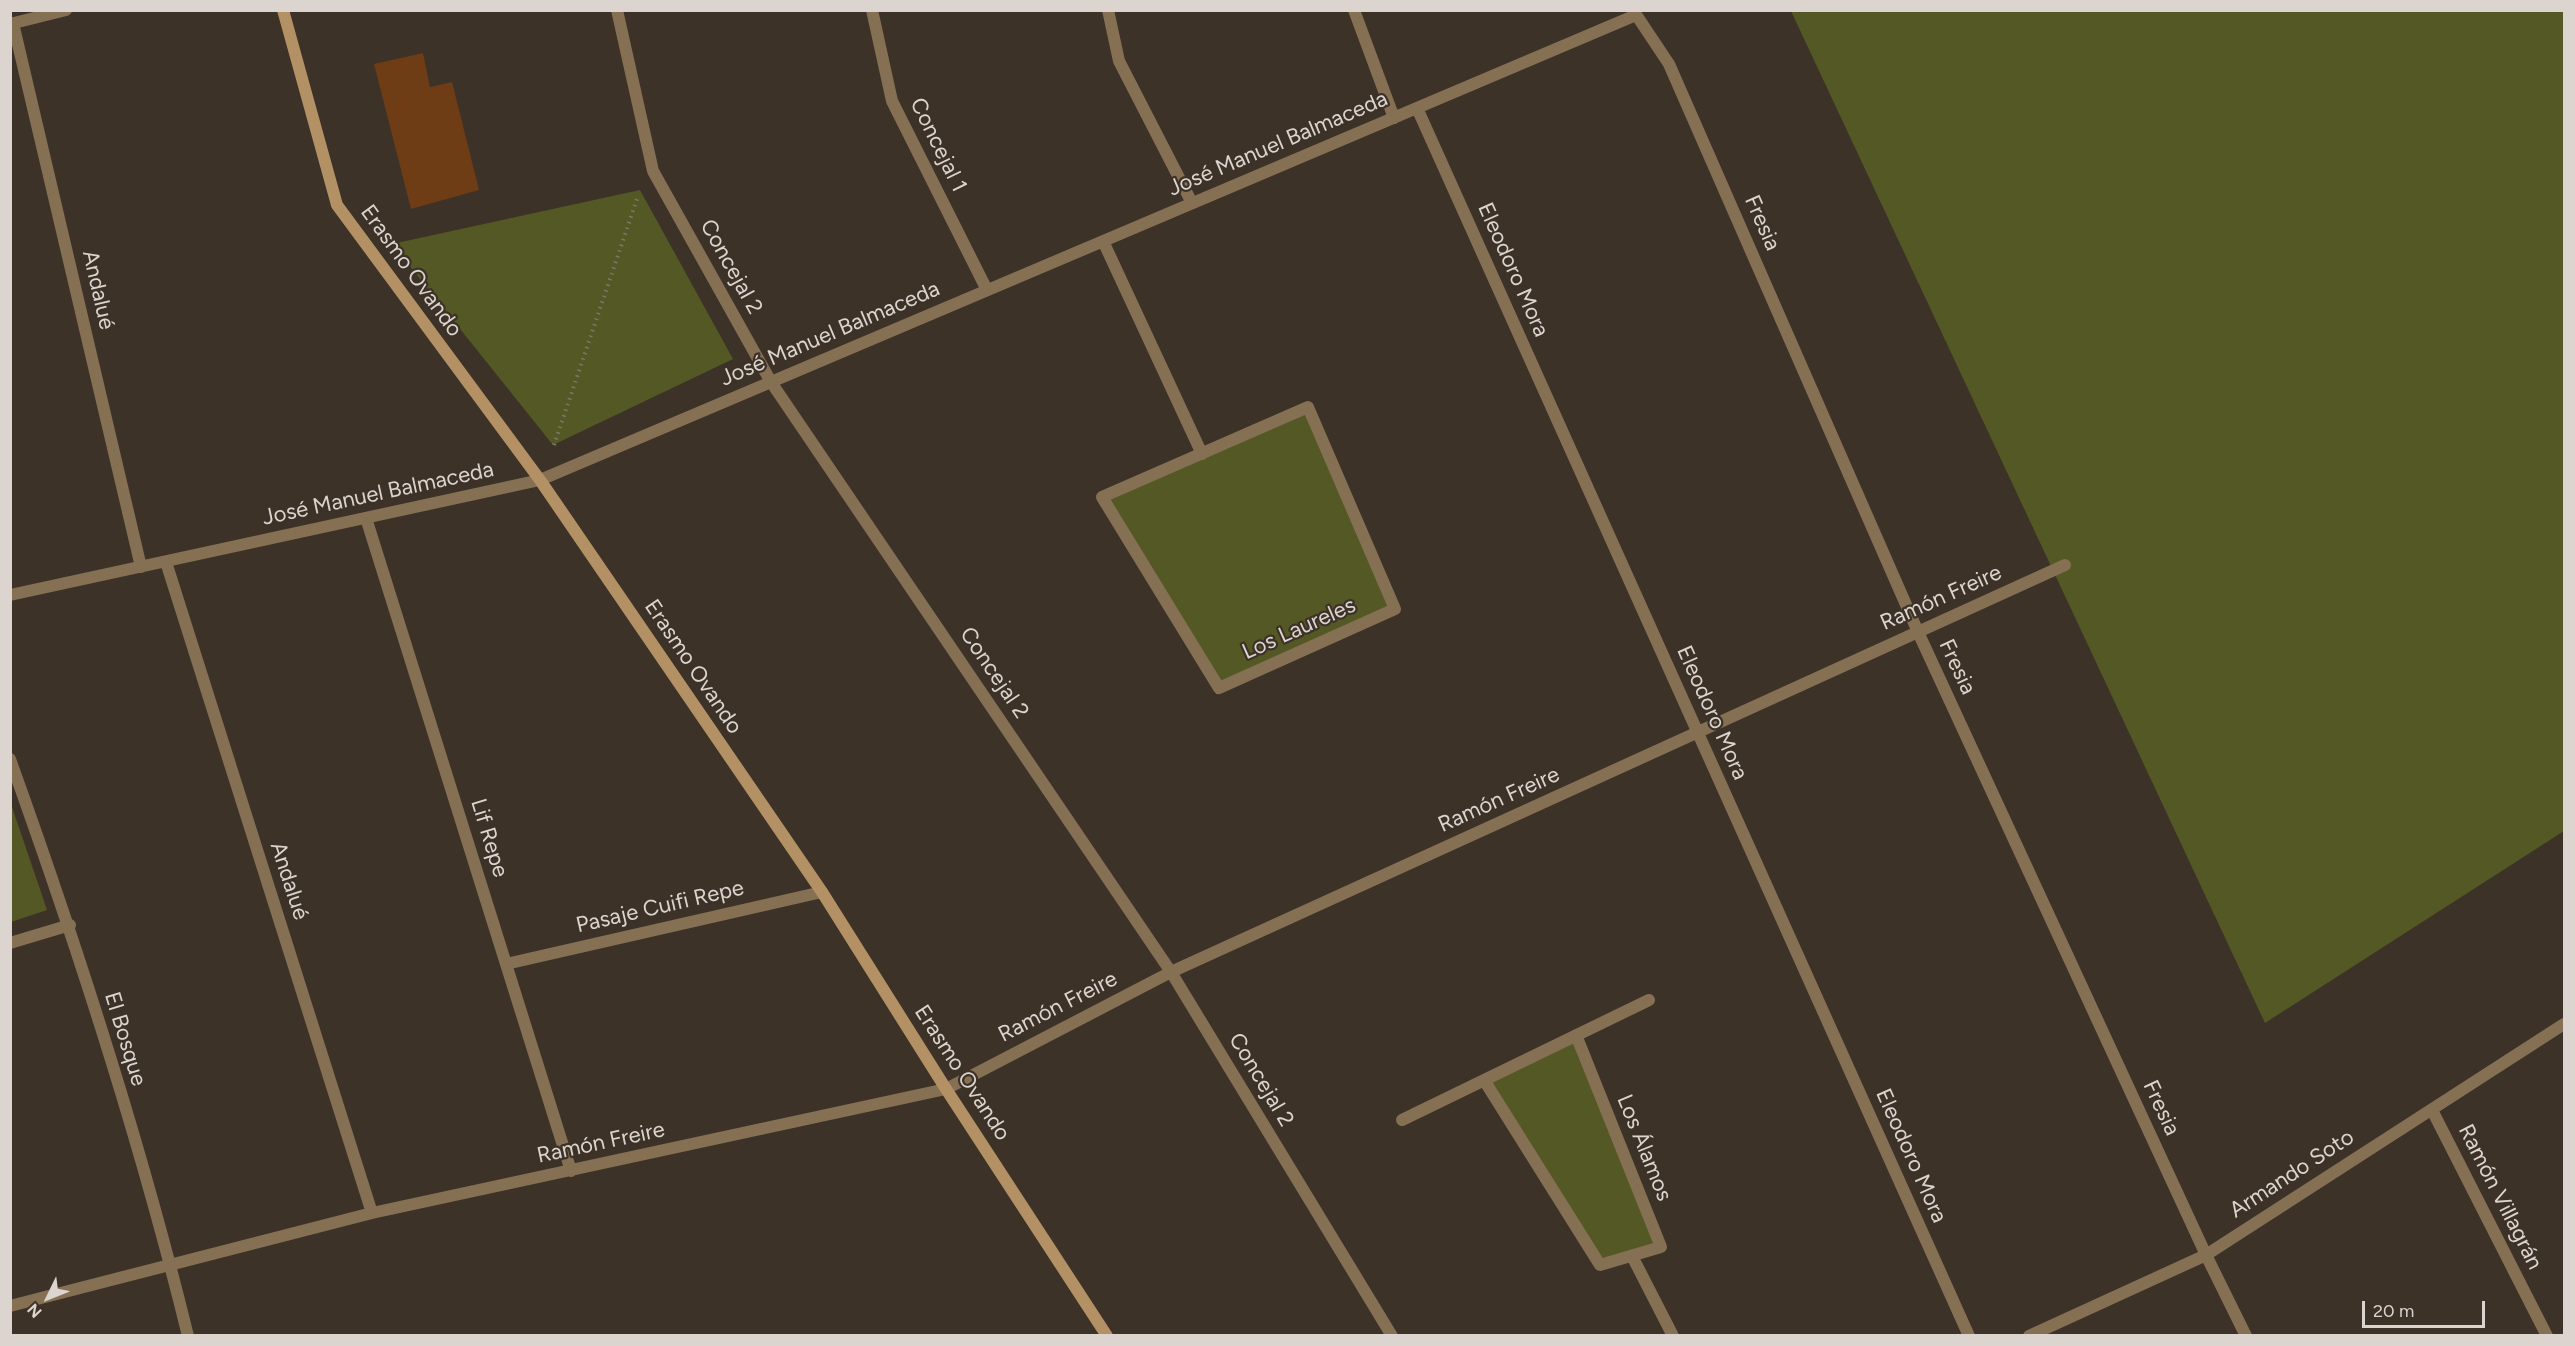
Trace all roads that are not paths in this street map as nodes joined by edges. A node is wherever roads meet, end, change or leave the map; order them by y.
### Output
1 (66, 10) edge
2 (284, 10) edge
3 (617, 10) edge
4 (872, 10) edge
5 (1108, 10) edge
6 (1354, 10) edge
7 (1635, 13) edge
8 (12, 24) edge
9 (1417, 108) junction
10 (1394, 118) junction
11 (1192, 203) junction
12 (1103, 241) junction
13 (987, 290) junction
14 (771, 382) junction
15 (1202, 454) junction
16 (540, 480) junction
17 (366, 518) junction
18 (166, 562) junction
19 (2065, 565) dead end
20 (141, 567) junction
21 (10, 595) edge
22 (1918, 632) junction
23 (1698, 732) junction
24 (10, 759) edge
25 (822, 892) junction
26 (70, 925) junction
27 (10, 943) edge
28 (506, 964) junction
29 (1171, 972) junction
30 (1649, 1000) dead end
31 (2565, 1024) edge
32 (1576, 1035) junction
33 (1484, 1080) junction
34 (946, 1089) junction
35 (2432, 1110) junction
36 (1402, 1120) dead end
37 (571, 1171) junction
38 (372, 1213) junction
39 (2206, 1255) junction
40 (1632, 1256) junction
41 (171, 1265) junction
42 (10, 1306) edge
43 (188, 1335) edge
44 (1107, 1335) edge
45 (1392, 1335) edge
46 (1673, 1335) edge
47 (1969, 1335) edge
48 (2030, 1335) edge
49 (2246, 1335) edge
50 (2547, 1335) edge

1 - 8 street
2 - 16 street, Erasmo Ovando
3 - 14 street, Concejal 2
4 - 13 street, Concejal 1
5 - 11 street
6 - 10 street
7 - 9 street, José Manuel Balmaceda
7 - 22 street, Fresia
8 - 20 street, Andalué
9 - 10 street, José Manuel Balmaceda
9 - 23 street, Eleodoro Mora
10 - 11 street, José Manuel Balmaceda
11 - 12 street, José Manuel Balmaceda
12 - 13 street, José Manuel Balmaceda
12 - 15 street
13 - 14 street, José Manuel Balmaceda
14 - 16 street, José Manuel Balmaceda
14 - 29 street, Concejal 2
15 - 15 street, Los Laureles
16 - 17 street, José Manuel Balmaceda
16 - 25 street, Erasmo Ovando
17 - 18 street, José Manuel Balmaceda
17 - 28 street, Lif Repe
18 - 20 street, José Manuel Balmaceda
18 - 38 street, Andalué
19 - 22 street, Ramón Freire
20 - 21 street, José Manuel Balmaceda
22 - 23 street, Ramón Freire
22 - 39 street, Fresia
23 - 29 street, Ramón Freire
23 - 47 street, Eleodoro Mora
24 - 26 street, El Bosque
25 - 28 street, Pasaje Cuifi Repe
25 - 34 street, Erasmo Ovando
26 - 27 street
26 - 41 street, El Bosque
28 - 37 street, Lif Repe
29 - 34 street, Ramón Freire
29 - 45 street, Concejal 2
30 - 32 street
31 - 35 street, Armando Soto
32 - 33 street
32 - 40 street, Los Álamos
33 - 36 street
33 - 40 street, Los Álamos
34 - 37 street, Ramón Freire
34 - 44 street, Erasmo Ovando
35 - 39 street, Armando Soto
35 - 50 street, Ramón Villagrán
37 - 38 street, Ramón Freire
38 - 41 street, Ramón Freire
39 - 48 street, Armando Soto
39 - 49 street, Fresia
40 - 46 street
41 - 42 street, Ramón Freire
41 - 43 street, El Bosque

